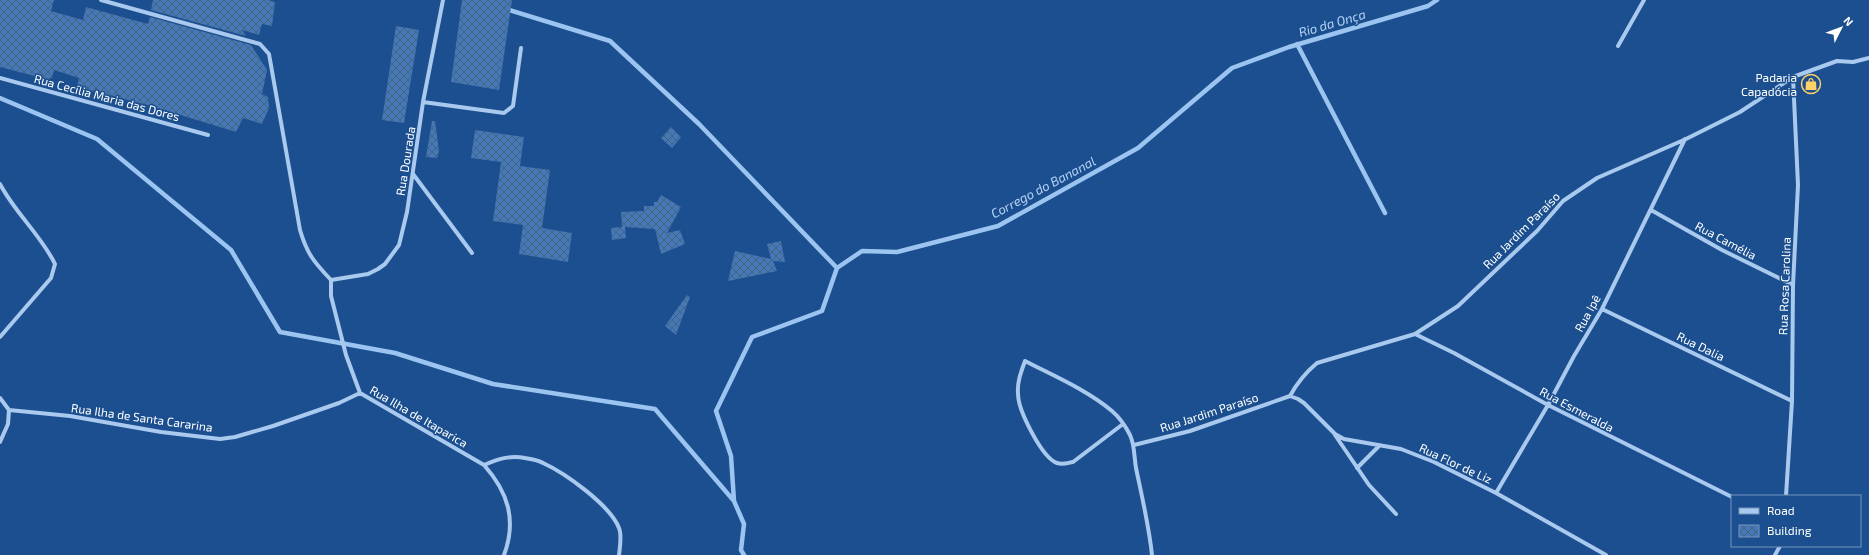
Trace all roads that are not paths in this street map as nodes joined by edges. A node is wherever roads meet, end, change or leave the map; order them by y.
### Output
1 (101, 0) edge
2 (443, 0) edge
3 (1644, 0) edge
4 (1618, 46) dead end
5 (521, 48) dead end
6 (1869, 58) edge
7 (1793, 77) junction
8 (0, 78) edge
9 (423, 102) junction
10 (208, 135) dead end
11 (1686, 139) junction
12 (413, 174) junction
13 (0, 184) edge
14 (1651, 210) junction
15 (472, 253) dead end
16 (331, 280) junction
17 (1793, 285) junction
18 (1602, 309) junction
19 (1414, 334) junction
20 (0, 336) edge
21 (360, 393) junction
22 (1290, 396) junction
23 (0, 398) edge
24 (1792, 401) junction
25 (1548, 405) junction
26 (9, 410) junction
27 (1123, 424) junction
28 (1335, 434) junction
29 (0, 442) edge
30 (1134, 445) junction
31 (1380, 446) junction
32 (484, 465) junction
33 (1357, 468) junction
34 (1496, 493) junction
35 (1786, 495) edge
36 (1731, 496) edge
37 (1396, 514) dead end
38 (504, 555) edge
39 (619, 555) edge
40 (1152, 555) edge
41 (1606, 555) edge

1 - 16 street
2 - 9 street, Rua Dourada
3 - 4 street
5 - 9 street
6 - 7 street, Rua Jardim Paraíso
7 - 11 street, Rua Jardim Paraíso
7 - 17 street, Rua Rosa Carolina
8 - 10 street, Rua Cecília Maria das Dores
9 - 12 street, Rua Dourada
11 - 14 street, Rua Ipê
11 - 19 street, Rua Jardim Paraíso
12 - 15 street
12 - 16 street, Rua Dourada
13 - 20 street
14 - 17 street, Rua Camélia
14 - 18 street, Rua Ipê
16 - 21 street, Rua Ilha de Itaparica
17 - 24 street, Rua Rosa Carolina
18 - 24 street, Rua Dalia
18 - 25 street, Rua Ipê
19 - 22 street, Rua Jardim Paraíso
19 - 25 street, Rua Esmeralda
21 - 26 street, Rua Ilha de Santa Cararina
21 - 32 street, Rua Ilha de Itaparica
22 - 28 street, Rua Flor de Liz
22 - 30 street, Rua Jardim Paraíso
23 - 26 street
24 - 35 street, Rua Rosa Carolina
25 - 34 street, Rua Ipê
25 - 36 street, Rua Esmeralda
26 - 29 street
27 - 27 street
27 - 30 street
28 - 31 street, Rua Flor de Liz
28 - 33 street
30 - 40 street
31 - 33 street
31 - 34 street, Rua Flor de Liz
32 - 38 street, Rua Ilha de Itaparica
32 - 39 street
33 - 37 street
34 - 41 street, Rua Flor de Liz

